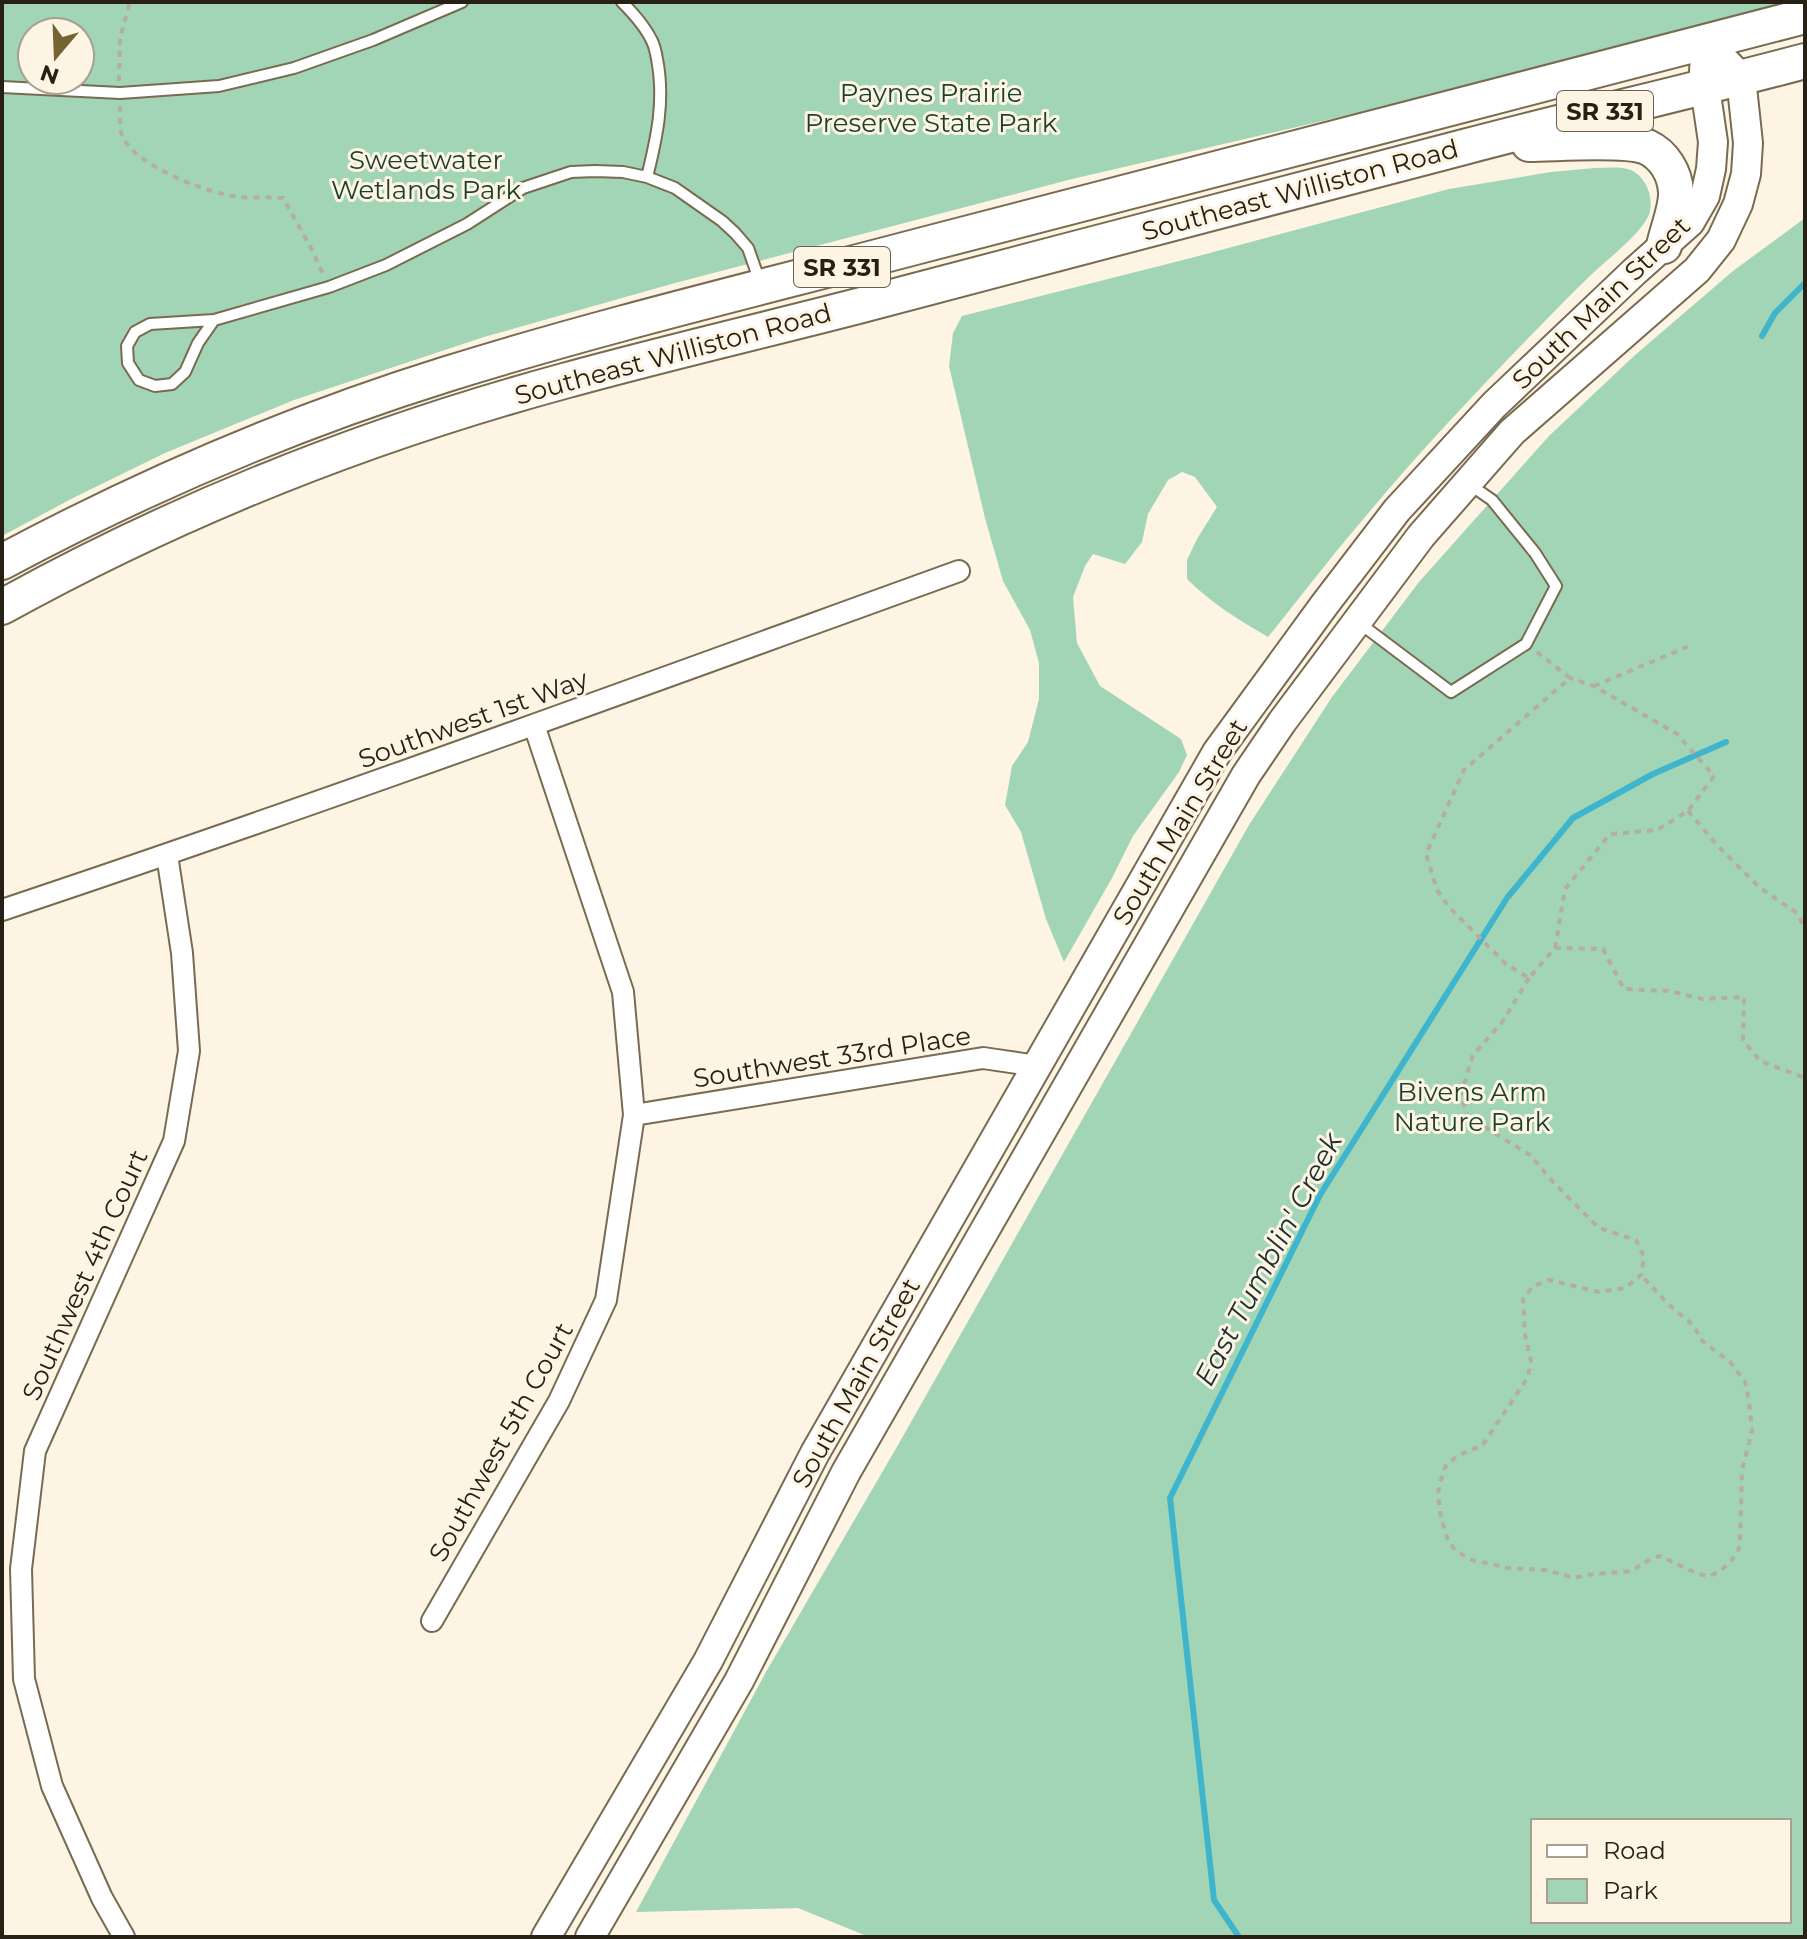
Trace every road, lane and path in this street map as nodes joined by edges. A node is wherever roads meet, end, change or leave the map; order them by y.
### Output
1 (130, 2) edge
2 (462, 2) edge
3 (622, 2) edge
4 (1805, 16) edge
5 (1706, 41) junction
6 (1805, 61) edge
7 (1741, 78) junction
8 (2, 87) edge
9 (1703, 87) junction
10 (120, 93) junction
11 (1468, 146) junction
12 (647, 177) junction
13 (1664, 246) junction
14 (329, 287) junction
15 (762, 287) junction
16 (214, 320) junction
17 (775, 328) junction
18 (1424, 480) junction
19 (1469, 484) junction
20 (2, 562) edge
21 (959, 571) dead end
22 (2, 607) edge
23 (1356, 621) junction
24 (1526, 644) junction
25 (1692, 645) dead end
26 (1570, 678) junction
27 (1594, 686) junction
28 (1252, 704) junction
29 (1282, 722) junction
30 (534, 725) junction
31 (1688, 811) junction
32 (167, 855) junction
33 (2, 910) edge
34 (1805, 929) edge
35 (1555, 948) junction
36 (1529, 978) junction
37 (1037, 1066) junction
38 (1805, 1078) edge
39 (1069, 1083) junction
40 (634, 1115) junction
41 (1641, 1275) junction
42 (432, 1621) dead end
43 (124, 1937) edge
44 (546, 1937) edge
45 (590, 1937) edge

1 - 10 path
2 - 10 lane
3 - 12 lane
4 - 5 highway, SR 331
5 - 7 main road
5 - 9 main road, South Main Street
5 - 15 highway, Southeast Williston Road / SR 331
6 - 7 highway, SR 331
7 - 9 highway, Southeast Williston Road / SR 331
7 - 19 main road, South Main Street
8 - 10 lane
9 - 11 highway, Southeast Williston Road / SR 331
9 - 13 main road, South Main Street
10 - 14 path
11 - 13 highway
11 - 17 highway, Southeast Williston Road / SR 331
12 - 14 lane
12 - 15 lane
13 - 18 main road, South Main Street
14 - 16 lane
15 - 17 highway
15 - 20 highway, Southeast Williston Road / SR 331
16 - 16 lane
17 - 22 highway, Southeast Williston Road / SR 331
18 - 19 main road
18 - 28 main road, South Main Street
19 - 23 main road, South Main Street
19 - 24 lane
21 - 30 street, Southwest 1st Way
23 - 24 lane
23 - 29 main road, South Main Street
24 - 26 path
25 - 27 path
26 - 27 path
26 - 36 path
27 - 31 path
28 - 29 main road
28 - 37 main road, South Main Street
29 - 39 main road, South Main Street
30 - 32 street, Southwest 1st Way
30 - 40 street, Southwest 5th Court
31 - 34 path
31 - 35 path
32 - 33 street, Southwest 1st Way
32 - 43 street, Southwest 4th Court
35 - 36 path
35 - 38 path
36 - 41 path
37 - 39 main road
37 - 40 street, Southwest 33rd Place
37 - 44 main road, South Main Street
39 - 45 main road, South Main Street
40 - 42 street, Southwest 5th Court
41 - 41 path

